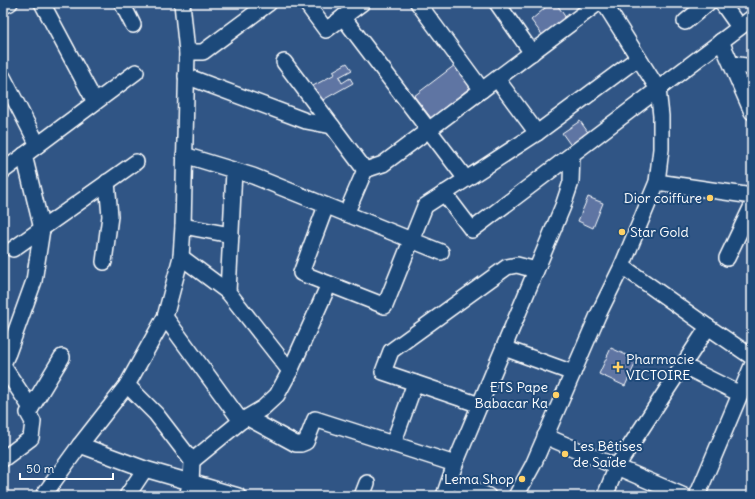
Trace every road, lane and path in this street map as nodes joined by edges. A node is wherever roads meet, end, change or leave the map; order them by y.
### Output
1 (10, 3) edge
2 (42, 3) edge
3 (122, 3) edge
4 (182, 3) edge
5 (269, 3) edge
6 (306, 3) edge
7 (362, 3) edge
8 (418, 3) edge
9 (497, 3) edge
10 (598, 3) edge
11 (604, 3) edge
12 (708, 3) edge
13 (722, 3) edge
14 (3, 6) edge
15 (343, 17) junction
16 (752, 18) edge
17 (685, 22) dead end
18 (133, 25) dead end
19 (739, 27) junction
20 (721, 41) junction
21 (187, 52) junction
22 (532, 53) junction
23 (638, 58) junction
24 (284, 62) dead end
25 (732, 64) junction
26 (752, 67) edge
27 (136, 72) dead end
28 (186, 76) junction
29 (3, 78) edge
30 (497, 79) junction
31 (658, 89) junction
32 (482, 90) junction
33 (95, 102) junction
34 (752, 112) edge
35 (332, 126) junction
36 (428, 130) junction
37 (537, 133) junction
38 (38, 145) junction
39 (572, 154) junction
40 (24, 155) junction
41 (184, 155) junction
42 (136, 162) dead end
43 (365, 170) junction
44 (3, 171) edge
45 (234, 172) junction
46 (466, 179) junction
47 (107, 182) junction
48 (657, 182) junction
49 (444, 193) junction
50 (752, 196) edge
51 (326, 206) junction
52 (752, 206) edge
53 (346, 214) junction
54 (183, 226) junction
55 (42, 229) junction
56 (231, 235) junction
57 (411, 240) junction
58 (13, 249) dead end
59 (441, 252) dead end
60 (181, 257) junction
61 (727, 258) dead end
62 (104, 262) dead end
63 (622, 266) junction
64 (536, 270) junction
65 (329, 284) junction
66 (228, 292) junction
67 (165, 317) junction
68 (708, 327) junction
69 (504, 348) junction
70 (62, 357) dead end
71 (752, 357) edge
72 (3, 365) edge
73 (682, 365) junction
74 (752, 366) edge
75 (290, 371) junction
76 (573, 373) junction
77 (415, 383) junction
78 (127, 385) junction
79 (740, 394) junction
80 (480, 405) junction
81 (31, 408) junction
82 (244, 419) junction
83 (545, 436) junction
84 (393, 444) junction
85 (80, 445) junction
86 (3, 459) edge
87 (192, 461) junction
88 (455, 464) junction
89 (617, 466) junction
90 (145, 469) junction
91 (450, 480) junction
92 (189, 489) edge
93 (43, 496) edge
94 (127, 496) edge
95 (238, 496) edge
96 (444, 496) edge
97 (488, 496) edge
98 (516, 496) edge
99 (605, 496) edge
100 (684, 496) edge
101 (697, 496) edge

1 - 14 street
2 - 33 street
3 - 18 street
4 - 21 street
5 - 21 street
6 - 15 street
7 - 15 street
8 - 32 street
9 - 22 street
10 - 22 street
11 - 23 street
12 - 17 street
13 - 19 street
15 - 36 street
16 - 19 street
19 - 20 street
20 - 25 street
20 - 31 street
21 - 28 street
22 - 30 street
23 - 31 street
23 - 37 street
24 - 35 street
25 - 26 street
25 - 34 street
27 - 33 street
28 - 35 street
28 - 41 street
29 - 38 street
30 - 32 street
30 - 37 street
31 - 39 street
31 - 48 street
32 - 36 street
33 - 38 street
35 - 43 street
36 - 43 street
36 - 46 street
37 - 46 street
38 - 40 street
39 - 49 street
39 - 64 street
40 - 44 street
40 - 55 street
41 - 45 street
41 - 54 street
42 - 47 street
43 - 53 street
45 - 51 street
45 - 56 street
46 - 49 street
47 - 55 street
47 - 62 street
48 - 50 street
48 - 63 street
49 - 57 street
51 - 53 street
51 - 65 street
52 - 61 street
53 - 57 street
54 - 56 street
54 - 60 street
55 - 58 street
55 - 72 street
56 - 66 street
57 - 59 street
57 - 65 street
60 - 66 street
60 - 67 street
63 - 68 street
63 - 76 street
64 - 69 street
64 - 77 street
65 - 75 street
66 - 75 street
67 - 78 street
67 - 82 street
68 - 71 street
68 - 73 street
69 - 76 street
69 - 80 street
70 - 81 street
72 - 81 street
73 - 79 street
73 - 89 street
74 - 79 street
75 - 82 street
76 - 83 street
77 - 80 street
77 - 84 street
78 - 85 street
78 - 87 street
79 - 101 street
80 - 88 street
81 - 86 street
82 - 84 street
82 - 87 street
83 - 89 street
83 - 98 street
84 - 88 street
85 - 90 street
85 - 93 street
87 - 92 street
88 - 91 street
89 - 99 street
89 - 100 street
90 - 92 street
90 - 94 street
91 - 96 street
91 - 97 street
92 - 95 street

